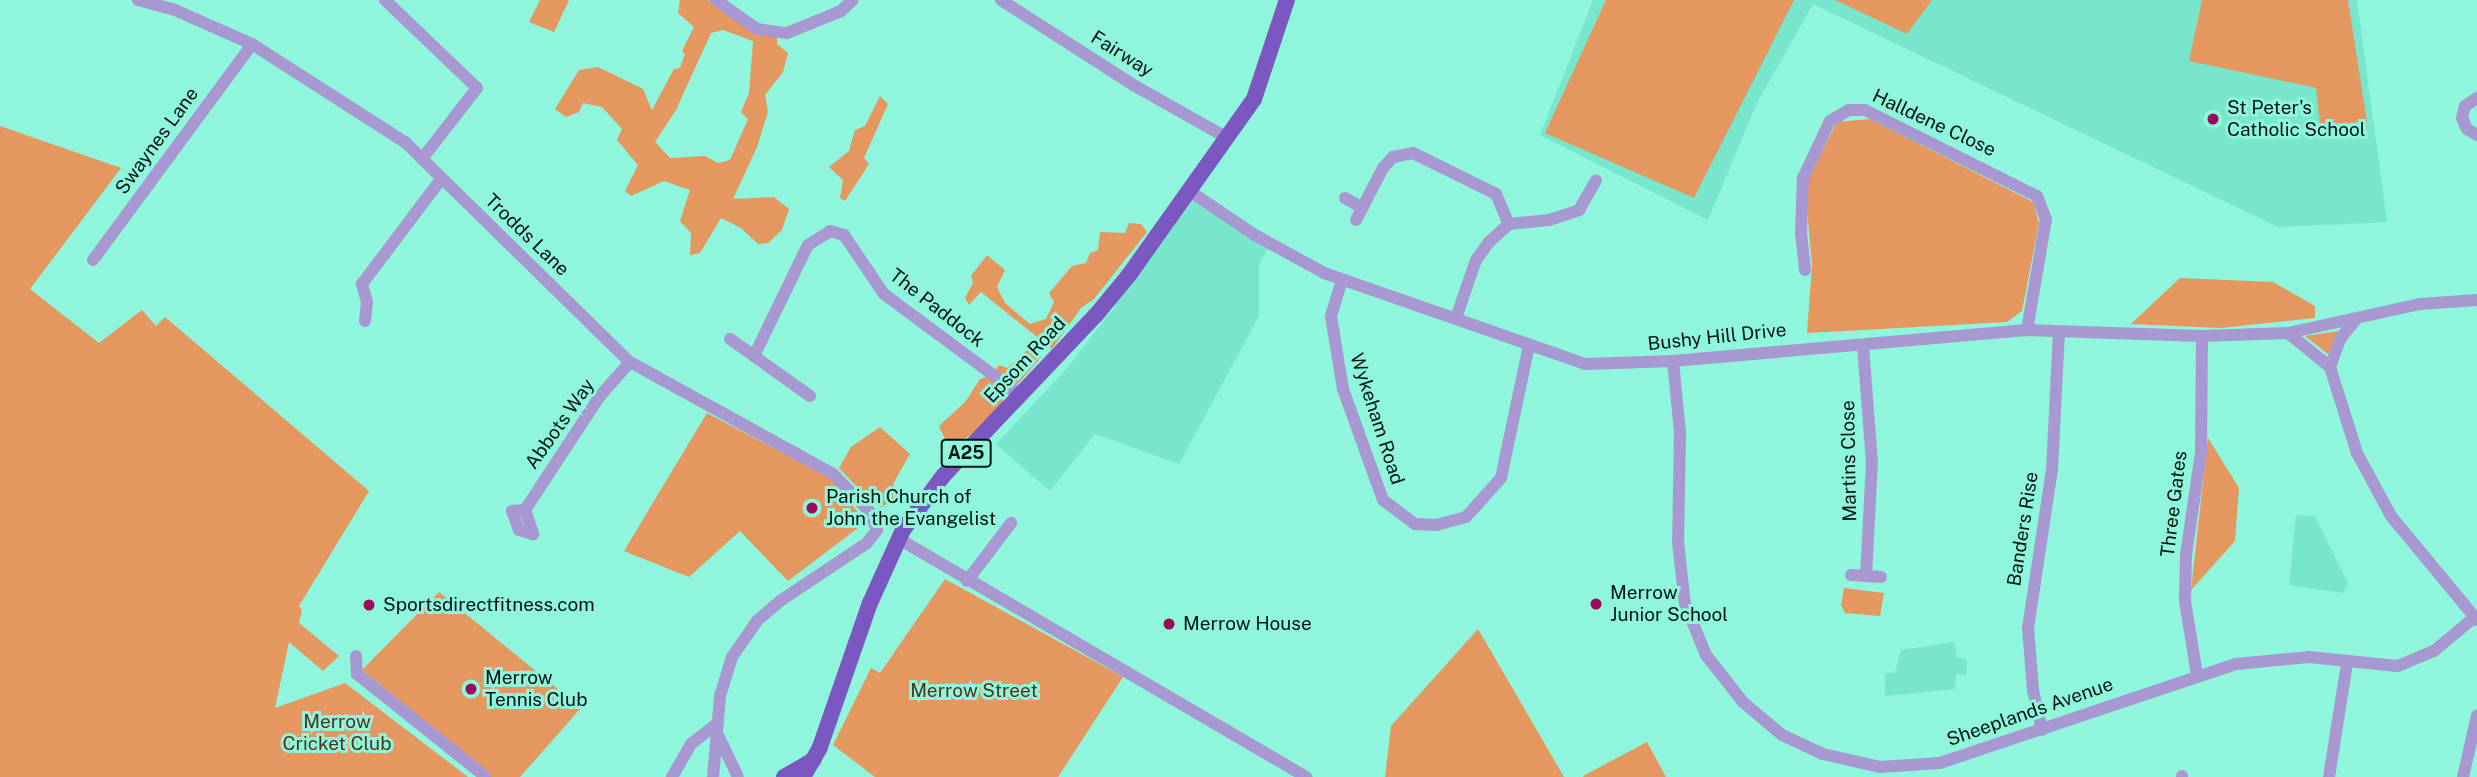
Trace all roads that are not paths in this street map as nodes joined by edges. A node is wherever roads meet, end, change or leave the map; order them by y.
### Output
1 (138, 0) edge
2 (385, 0) edge
3 (716, 0) edge
4 (853, 0) edge
5 (1001, 0) edge
6 (1287, 0) edge
7 (252, 44) junction
8 (2477, 98) edge
9 (2477, 135) edge
10 (1226, 136) junction
11 (422, 159) junction
12 (441, 179) junction
13 (1596, 181) dead end
14 (1188, 190) junction
15 (1345, 198) dead end
16 (1509, 224) junction
17 (93, 260) dead end
18 (1805, 270) dead end
19 (1342, 280) junction
20 (2477, 300) edge
21 (1456, 318) junction
22 (2356, 318) junction
23 (365, 321) dead end
24 (2027, 330) junction
25 (2059, 332) junction
26 (2288, 333) junction
27 (2202, 336) junction
28 (730, 339) dead end
29 (1529, 345) junction
30 (1863, 346) junction
31 (754, 356) junction
32 (1673, 361) junction
33 (630, 362) junction
34 (2330, 367) junction
35 (1020, 395) junction
36 (810, 396) dead end
37 (525, 510) dead end
38 (1011, 523) dead end
39 (899, 538) junction
40 (1851, 575) dead end
41 (1866, 576) junction
42 (1881, 577) dead end
43 (967, 581) junction
44 (2476, 618) edge
45 (356, 656) dead end
46 (2347, 663) junction
47 (2197, 674) junction
48 (2477, 716) edge
49 (719, 730) junction
50 (2042, 730) junction
51 (815, 759) junction
52 (486, 777) edge
53 (672, 777) edge
54 (713, 777) edge
55 (738, 777) edge
56 (784, 777) edge
57 (803, 777) edge
58 (1307, 777) edge
59 (2329, 777) edge
60 (2463, 777) edge

1 - 7 street, Trodds Lane
2 - 11 street
3 - 4 street
5 - 10 street, Fairway
6 - 10 main road, Epsom Road / A25
7 - 11 street, Trodds Lane
7 - 17 street, Swaynes Lane
8 - 9 street
10 - 14 main road, Epsom Road / A25
11 - 12 street, Trodds Lane
12 - 23 street
12 - 33 street, Trodds Lane
13 - 16 street
14 - 19 street, Bushy Hill Drive
14 - 35 main road, Epsom Road / A25
15 - 16 street
16 - 21 street
18 - 24 street, Halldene Close
19 - 21 street, Bushy Hill Drive
19 - 29 street, Wykeham Road
20 - 22 street, Bushy Hill Drive
21 - 29 street, Bushy Hill Drive
22 - 26 street, Bushy Hill Drive
22 - 34 street
24 - 25 street, Bushy Hill Drive
24 - 30 street, Bushy Hill Drive
25 - 27 street, Bushy Hill Drive
25 - 50 street, Banders Rise
26 - 27 street, Bushy Hill Drive
26 - 34 street
27 - 47 street, Three Gates
28 - 31 street
29 - 32 street, Bushy Hill Drive
30 - 32 street, Bushy Hill Drive
30 - 41 street, Martins Close
31 - 35 street, The Paddock
31 - 36 street
32 - 50 street, Sheeplands Avenue
33 - 37 street, Abbots Way
33 - 49 street, Trodds Lane
34 - 44 street
35 - 39 main road, Epsom Road / A25
38 - 43 street
39 - 43 street
39 - 51 main road, Epsom Road / A25
40 - 41 street
41 - 42 street
43 - 58 street
44 - 46 street, Sheeplands Avenue
45 - 52 street
46 - 47 street, Sheeplands Avenue
46 - 59 street
47 - 50 street, Sheeplands Avenue
48 - 60 street
49 - 53 street
49 - 54 street
49 - 55 street
51 - 56 main road
51 - 57 main road, Epsom Road / A25

